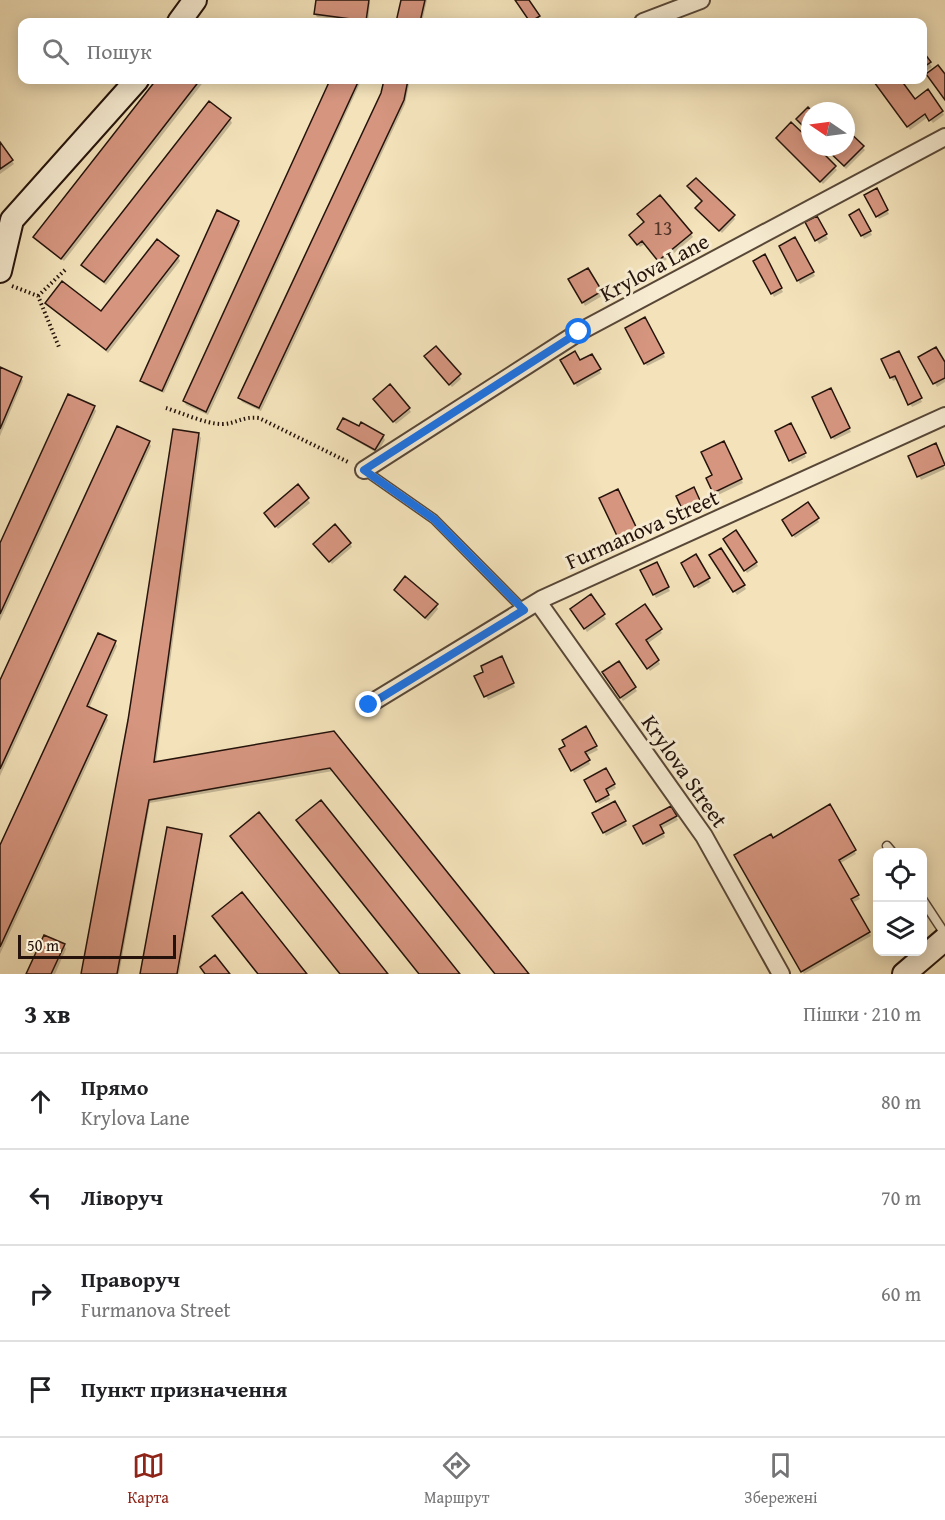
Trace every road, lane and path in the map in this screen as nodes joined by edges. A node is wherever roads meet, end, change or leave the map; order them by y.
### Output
1 (195, 0) edge
2 (701, 0) edge
3 (182, 18) edge
4 (654, 18) edge
5 (133, 84) edge
6 (945, 137) edge
7 (6, 214) edge
8 (67, 268) dead end
9 (5, 278) edge
10 (38, 296) junction
11 (59, 347) dead end
12 (166, 408) dead end
13 (945, 416) edge
14 (364, 470) junction
15 (531, 606) junction
16 (369, 705) dead end
17 (924, 902) edge
18 (945, 934) edge
19 (945, 939) edge
20 (782, 974) edge
21 (904, 974) edge

1 - 3 street
2 - 4 street
5 - 7 street
6 - 14 street, Krylova Lane
7 - 9 street
8 - 10 path
9 - 10 path
10 - 11 path
12 - 14 path
13 - 15 street, Furmanova Street
14 - 15 lane
15 - 16 street, Furmanova Street
15 - 20 street, Krylova Street
17 - 18 lane
19 - 21 street

